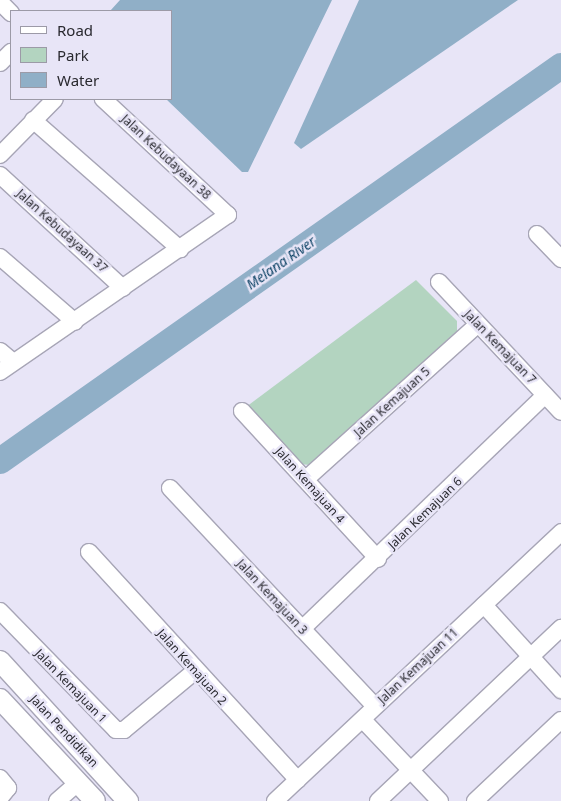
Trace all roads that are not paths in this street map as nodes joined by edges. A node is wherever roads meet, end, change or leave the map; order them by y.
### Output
1 (0, 2) edge
2 (10, 12) edge
3 (10, 53) edge
4 (0, 63) edge
5 (53, 100) edge
6 (104, 100) edge
7 (33, 120) junction
8 (0, 154) edge
9 (0, 175) edge
10 (537, 234) dead end
11 (180, 249) junction
12 (0, 256) edge
13 (561, 259) edge
14 (439, 282) dead end
15 (123, 288) junction
16 (75, 322) junction
17 (478, 325) junction
18 (0, 351) edge
19 (6, 367) edge
20 (545, 395) junction
21 (242, 411) dead end
22 (561, 412) edge
23 (306, 479) junction
24 (170, 488) dead end
25 (561, 532) edge
26 (89, 552) dead end
27 (378, 559) junction
28 (484, 605) junction
29 (0, 611) edge
30 (561, 628) edge
31 (302, 629) junction
32 (530, 656) junction
33 (0, 661) edge
34 (195, 671) junction
35 (561, 690) edge
36 (0, 699) edge
37 (375, 706) junction
38 (363, 720) junction
39 (561, 720) edge
40 (412, 771) junction
41 (0, 778) edge
42 (298, 780) junction
43 (78, 783) junction
44 (0, 798) edge
45 (57, 801) edge
46 (95, 801) edge
47 (128, 801) edge
48 (275, 801) edge
49 (378, 801) edge
50 (440, 801) edge
51 (475, 801) edge

1 - 2 street
3 - 4 street
5 - 7 street
6 - 11 street, Jalan Kebudayaan 38
7 - 8 street
7 - 11 street
9 - 15 street, Jalan Kebudayaan 37
10 - 13 street
11 - 15 street
12 - 16 street
14 - 17 street, Jalan Kemajuan 7
15 - 16 street
16 - 19 street
17 - 20 street, Jalan Kemajuan 7
17 - 23 street, Jalan Kemajuan 5
18 - 19 street
20 - 22 street, Jalan Kemajuan 7
20 - 27 street, Jalan Kemajuan 6
21 - 23 street, Jalan Kemajuan 4
23 - 27 street, Jalan Kemajuan 4
24 - 31 street, Jalan Kemajuan 3
25 - 28 street, Jalan Kemajuan 11
26 - 34 street, Jalan Kemajuan 2
27 - 31 street, Jalan Kemajuan 6
28 - 32 street
28 - 37 street, Jalan Kemajuan 11
29 - 34 street, Jalan Kemajuan 1
30 - 32 street
31 - 37 street, Jalan Kemajuan 3
32 - 35 street
32 - 40 street
33 - 47 main road, Jalan Pendidikan
34 - 42 street, Jalan Kemajuan 2
36 - 43 main road, Jalan Pendidikan
37 - 38 street, Jalan Kemajuan 11
38 - 40 street
38 - 42 street, Jalan Kemajuan 11
39 - 51 street
40 - 49 street
40 - 50 street
41 - 44 street
42 - 48 street, Jalan Kemajuan 11
43 - 45 street
43 - 46 main road, Jalan Pendidikan

